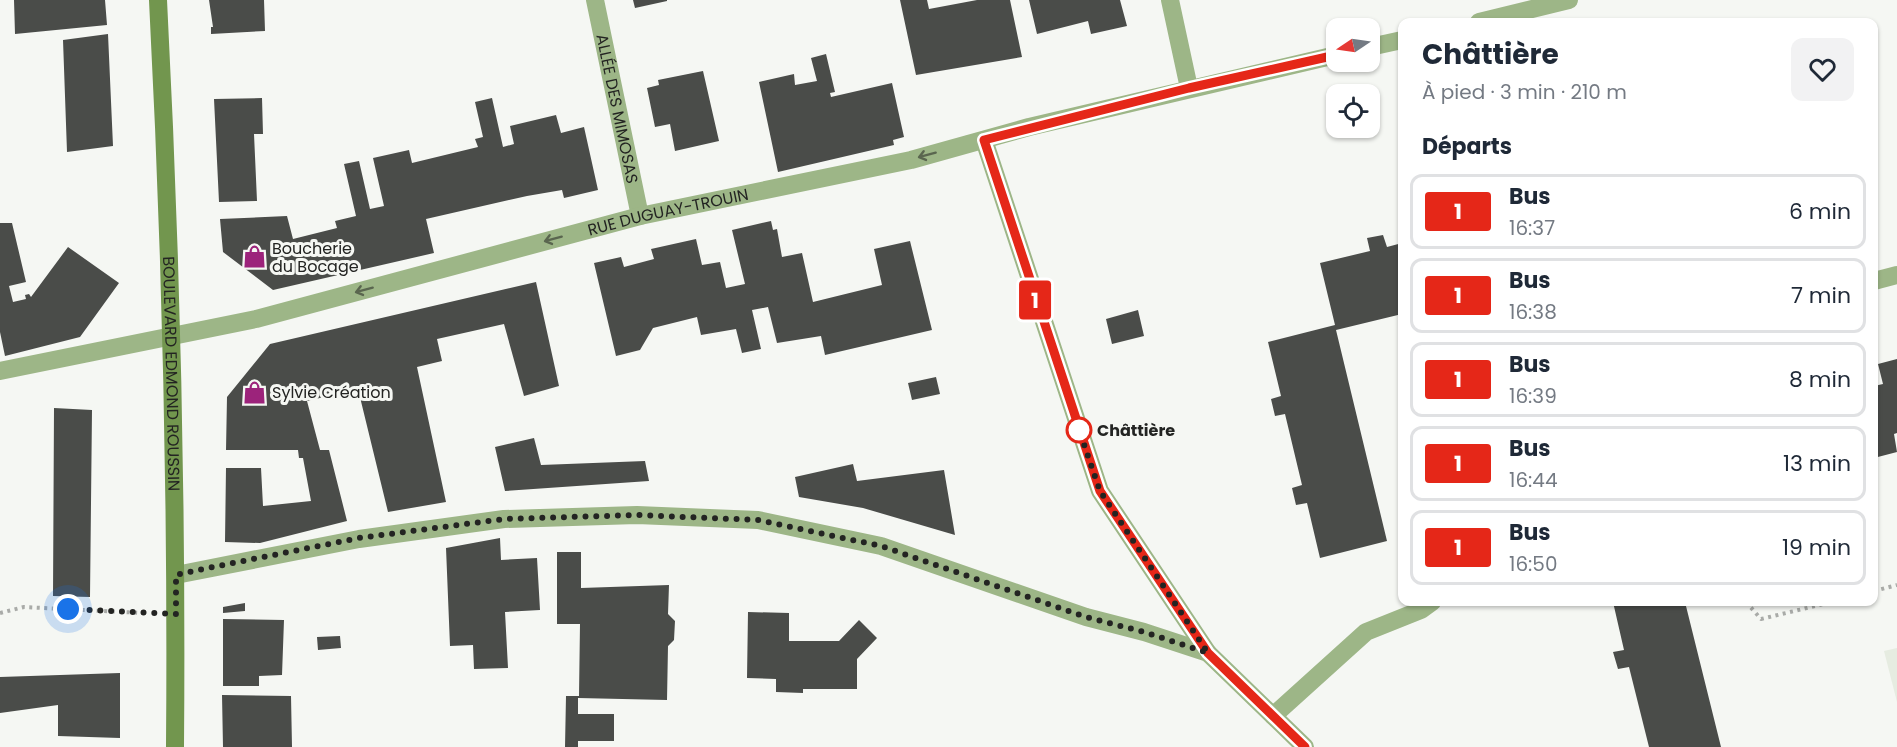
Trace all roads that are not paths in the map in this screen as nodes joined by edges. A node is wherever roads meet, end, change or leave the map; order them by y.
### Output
1 (158, 0) edge
2 (596, 0) edge
3 (1170, 0) edge
4 (1569, 0) edge
5 (1495, 18) edge
6 (1398, 41) edge
7 (1380, 45) edge
8 (1326, 57) edge
9 (1189, 88) junction
10 (984, 140) junction
11 (640, 216) junction
12 (1897, 275) edge
13 (1878, 280) edge
14 (172, 336) junction
15 (0, 371) edge
16 (176, 575) junction
17 (1426, 606) edge
18 (1208, 653) junction
19 (1273, 716) junction
20 (175, 747) edge
21 (1305, 747) edge

1 - 14 street, BOULEVARD EDMOND ROUSSIN
2 - 11 street, ALLÉE DES MIMOSAS
3 - 9 street
4 - 5 street
6 - 7 street
8 - 9 street, RUE DUGUAY-TROUIN
9 - 10 street, RUE DUGUAY-TROUIN
10 -> 11 street, RUE DUGUAY-TROUIN
10 - 18 street
11 -> 14 street, RUE DUGUAY-TROUIN
12 - 13 street
14 - 15 street, RUE DUGUAY-TROUIN
14 - 16 street, BOULEVARD EDMOND ROUSSIN
16 - 18 street
16 - 20 street, BOULEVARD EDMOND ROUSSIN
17 - 19 street
18 - 19 street
19 - 21 street

